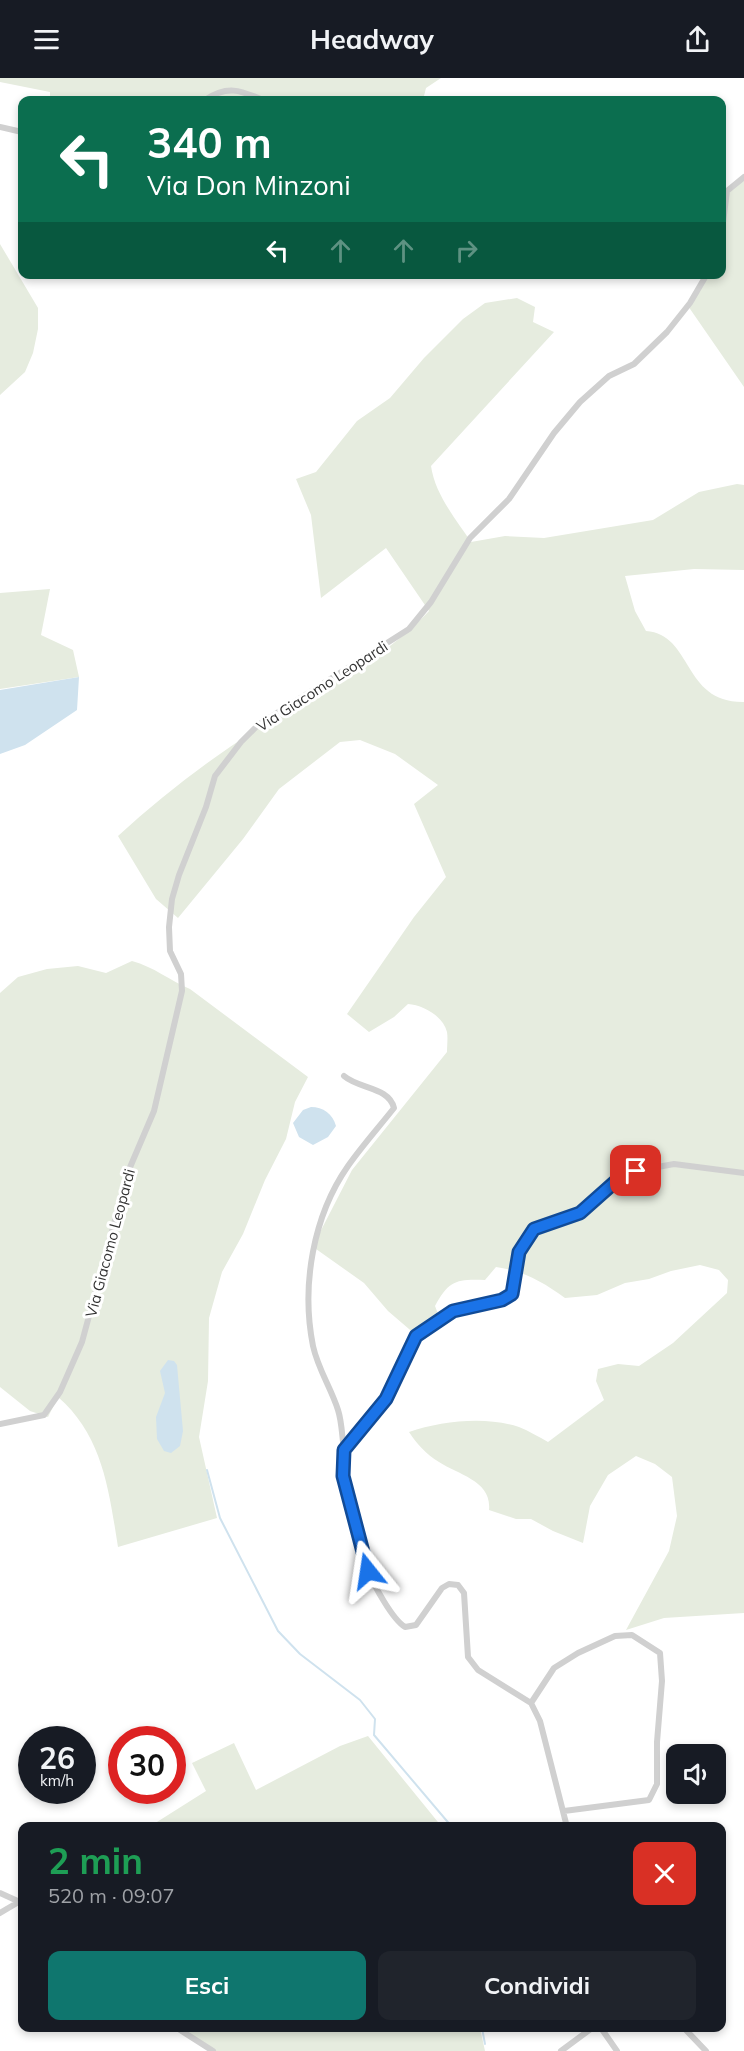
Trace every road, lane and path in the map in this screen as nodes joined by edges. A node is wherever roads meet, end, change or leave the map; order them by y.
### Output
1 (211, 96) edge
2 (254, 96) edge
3 (0, 127) edge
4 (18, 131) edge
5 (744, 177) edge
6 (732, 184) junction
7 (726, 185) edge
8 (726, 199) edge
9 (704, 279) edge
10 (344, 1076) dead end
11 (744, 1173) edge
12 (0, 1424) edge
13 (344, 1450) junction
14 (531, 1703) junction
15 (564, 1810) junction
16 (566, 1822) edge
17 (0, 1893) edge
18 (18, 1901) edge
19 (18, 1904) edge
20 (0, 1913) edge
21 (183, 2032) edge
22 (586, 2032) edge
23 (604, 2032) edge
24 (688, 2032) edge
25 (213, 2051) edge
26 (561, 2051) edge
27 (617, 2051) edge
28 (706, 2051) edge

1 - 2 street
3 - 4 street
5 - 6 street
6 - 7 street
6 - 8 street
9 - 12 street, Via Giacomo Leopardi
10 - 13 street
11 - 13 street
13 - 14 street
14 - 15 street
14 - 15 street
15 - 16 street
17 - 18 street
19 - 20 street
21 - 25 street
22 - 26 street
23 - 27 street
24 - 28 street

